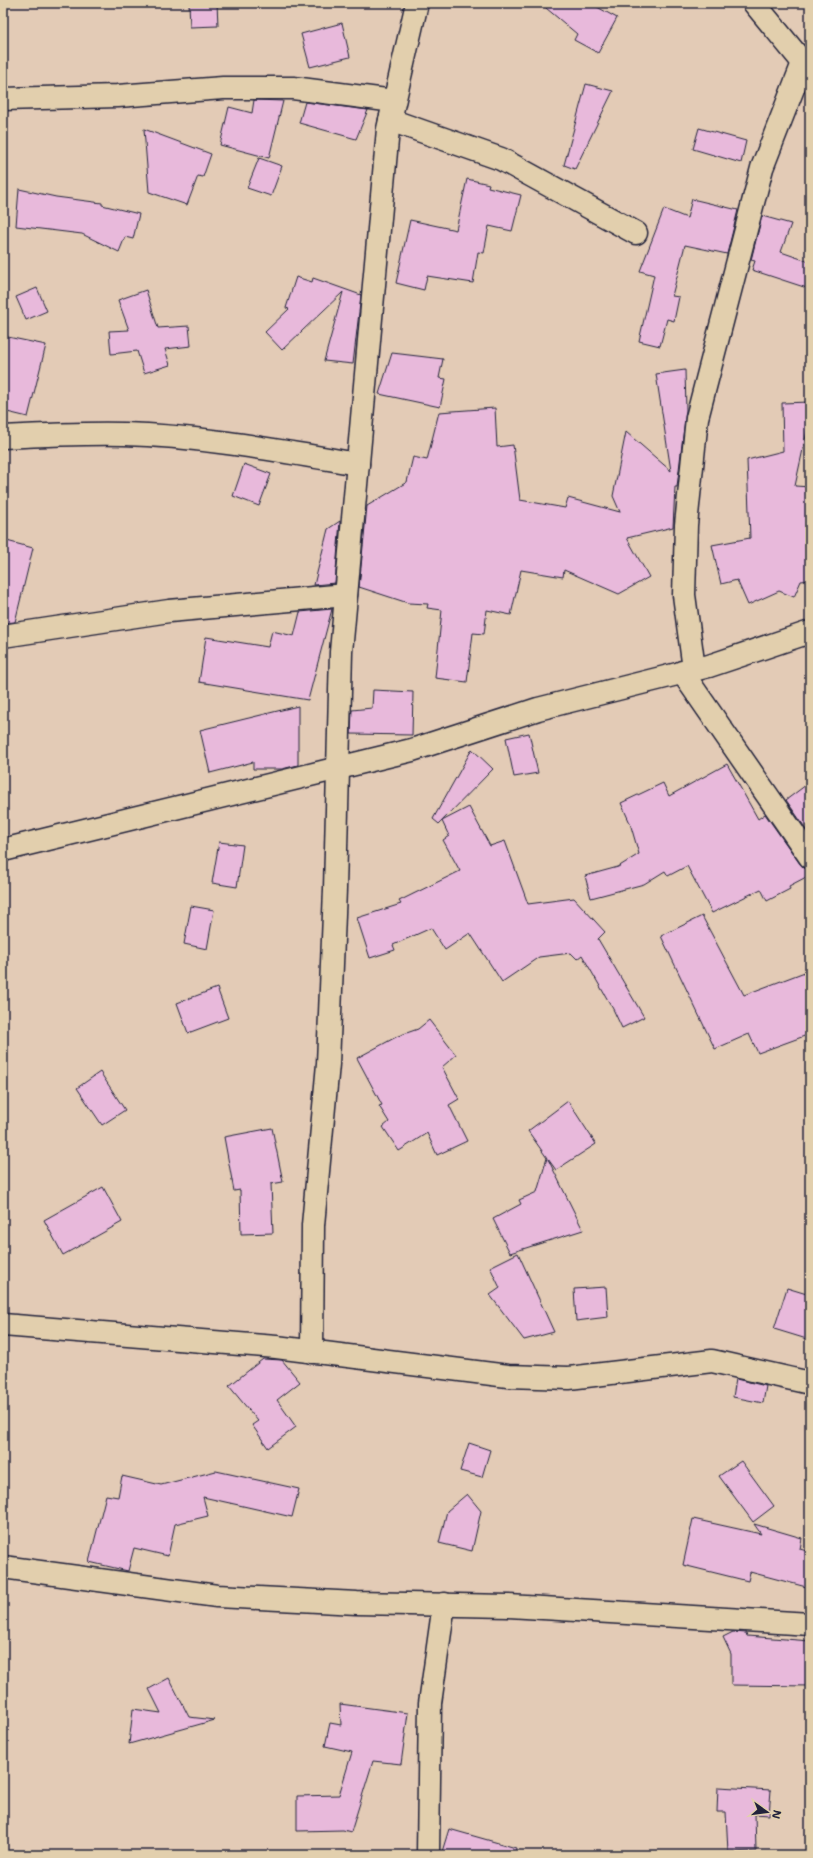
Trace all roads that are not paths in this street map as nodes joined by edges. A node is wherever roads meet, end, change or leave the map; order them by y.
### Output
1 (417, 3) edge
2 (754, 3) edge
3 (806, 67) edge
4 (3, 99) edge
5 (392, 110) junction
6 (636, 233) dead end
7 (3, 437) edge
8 (358, 464) junction
9 (346, 595) junction
10 (810, 632) edge
11 (3, 636) edge
12 (688, 671) junction
13 (338, 768) junction
14 (3, 850) edge
15 (810, 857) edge
16 (3, 1325) edge
17 (312, 1352) junction
18 (810, 1383) edge
19 (3, 1567) edge
20 (444, 1604) junction
21 (810, 1624) edge
22 (428, 1855) edge

1 - 5 street
2 - 3 street
3 - 12 street
4 - 5 street
5 - 6 street
5 - 8 street
7 - 8 street
8 - 9 street
9 - 11 street
9 - 13 street
10 - 12 street
12 - 13 street
12 - 15 street
13 - 14 street
13 - 17 street
16 - 17 street
17 - 18 street
19 - 20 street
20 - 21 street
20 - 22 street

